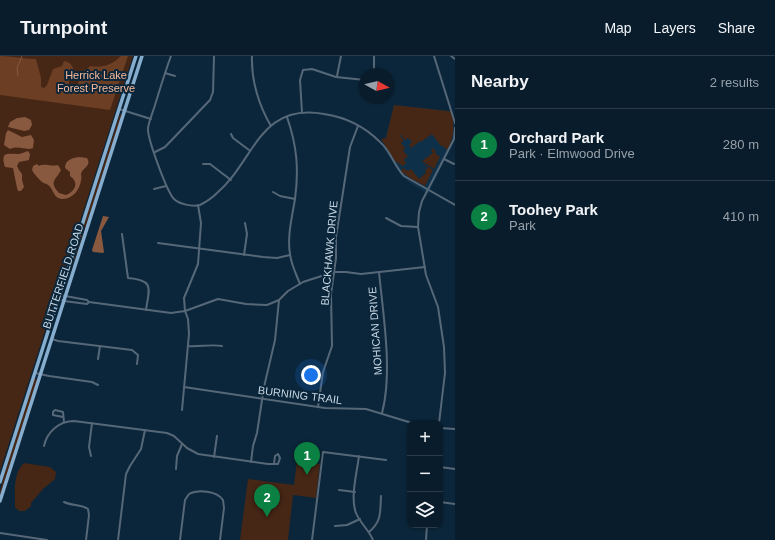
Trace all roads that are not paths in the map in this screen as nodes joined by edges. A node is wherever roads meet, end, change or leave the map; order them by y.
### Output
1 (136, 56) edge
2 (142, 56) edge
3 (171, 56) edge
4 (214, 56) edge
5 (252, 56) edge
6 (341, 56) edge
7 (374, 56) edge
8 (434, 56) edge
9 (452, 56) edge
10 (455, 59) edge
11 (374, 68) edge
12 (165, 73) junction
13 (175, 76) dead end
14 (336, 77) junction
15 (359, 79) edge
16 (119, 109) junction
17 (125, 111) junction
18 (302, 113) junction
19 (287, 117) junction
20 (150, 119) junction
21 (455, 123) edge
22 (271, 126) junction
23 (358, 126) junction
24 (455, 128) edge
25 (231, 134) dead end
26 (250, 150) junction
27 (154, 152) junction
28 (444, 159) junction
29 (203, 164) dead end
30 (454, 164) dead end
31 (231, 180) junction
32 (166, 186) junction
33 (154, 189) dead end
34 (428, 190) junction
35 (273, 192) dead end
36 (295, 199) junction
37 (198, 205) junction
38 (455, 206) edge
39 (386, 218) dead end
40 (245, 224) dead end
41 (418, 227) junction
42 (122, 234) dead end
43 (158, 243) dead end
44 (200, 249) junction
45 (244, 255) junction
46 (290, 255) junction
47 (425, 267) junction
48 (334, 272) junction
49 (379, 272) junction
50 (300, 284) junction
51 (65, 296) junction
52 (59, 297) junction
53 (279, 300) junction
54 (64, 301) junction
55 (89, 302) junction
56 (146, 310) junction
57 (185, 311) junction
58 (52, 339) junction
59 (100, 346) junction
60 (188, 346) junction
61 (222, 346) dead end
62 (98, 359) dead end
63 (137, 364) dead end
64 (35, 373) junction
65 (40, 375) junction
66 (98, 385) dead end
67 (184, 387) junction
68 (262, 399) junction
69 (318, 407) junction
70 (182, 410) dead end
71 (382, 413) junction
72 (63, 417) junction
73 (439, 420) edge
74 (407, 421) edge
75 (64, 422) junction
76 (92, 423) junction
77 (443, 428) edge
78 (455, 429) edge
79 (145, 430) junction
80 (217, 436) dead end
81 (182, 444) junction
82 (44, 446) dead end
83 (91, 456) dead end
84 (359, 456) junction
85 (214, 457) junction
86 (386, 460) dead end
87 (251, 462) junction
88 (274, 464) junction
89 (443, 467) edge
90 (176, 469) dead end
91 (455, 469) edge
92 (0, 482) edge
93 (339, 490) dead end
94 (354, 492) junction
95 (381, 496) dead end
96 (0, 501) edge
97 (64, 502) dead end
98 (443, 502) edge
99 (455, 504) edge
100 (360, 519) junction
101 (335, 526) dead end
102 (427, 528) edge
103 (369, 532) junction
104 (0, 533) edge
105 (47, 540) edge
106 (86, 540) edge
107 (118, 540) edge
108 (180, 540) edge
109 (220, 540) edge
110 (312, 540) edge
111 (373, 540) edge
112 (426, 540) edge

1 - 16 main road, BUTTERFIELD ROAD
2 - 17 main road, BUTTERFIELD ROAD
3 - 12 street
4 - 27 street
5 - 22 street
6 - 14 street
7 - 11 street
8 - 21 street
9 - 10 street
12 - 13 street
12 - 20 street
14 - 15 street
14 - 18 street
16 - 17 street
16 - 52 main road, BUTTERFIELD ROAD
17 - 20 street
17 - 51 main road, BUTTERFIELD ROAD
18 - 19 street
18 - 23 street
19 - 22 street
19 - 36 street
20 - 27 street
22 - 26 street
23 - 34 street
23 - 48 street, BLACKHAWK DRIVE
24 - 28 street
25 - 26 street
26 - 31 street
27 - 32 street
28 - 30 street
28 - 34 street
29 - 31 street
31 - 37 street
32 - 33 street
32 - 37 street
34 - 38 street
34 - 41 street
35 - 36 street
36 - 46 street
37 - 44 street
39 - 41 street
40 - 45 street
41 - 47 street
42 - 56 street
43 - 44 street
44 - 45 street
44 - 57 street
45 - 46 street
46 - 50 street
47 - 49 street
47 - 73 street
48 - 49 street
48 - 50 street
48 - 69 street, BLACKHAWK DRIVE
49 - 71 street, MOHICAN DRIVE
50 - 53 street
51 - 52 street
51 - 54 main road, BUTTERFIELD ROAD
51 - 55 street
52 - 54 street
52 - 64 main road, BUTTERFIELD ROAD
53 - 57 street
53 - 68 street
54 - 55 street
54 - 58 main road, BUTTERFIELD ROAD
55 - 56 street
56 - 57 street
57 - 60 street
58 - 59 street
58 - 65 main road, BUTTERFIELD ROAD
59 - 62 street
59 - 63 street
60 - 61 street
60 - 67 street
64 - 65 street
64 - 92 main road, BUTTERFIELD ROAD
65 - 66 street
65 - 96 main road, BUTTERFIELD ROAD
67 - 68 street, BURNING TRAIL
67 - 70 street
68 - 69 street, BURNING TRAIL
68 - 87 street
69 - 71 street, BURNING TRAIL
71 - 74 street, BURNING TRAIL
72 - 72 street
72 - 75 street
75 - 76 street
75 - 82 street
76 - 79 street
76 - 83 street
77 - 78 street
79 - 81 street
79 - 107 street
80 - 85 street
81 - 85 street
81 - 90 street
84 - 86 street
84 - 94 street
84 - 110 street
85 - 87 street
87 - 88 street
88 - 88 street
89 - 91 street
93 - 94 street
94 - 100 street
95 - 103 street
97 - 106 street
98 - 99 street
100 - 101 street
100 - 103 street
102 - 112 street
103 - 111 street
104 - 105 street
108 - 109 street

